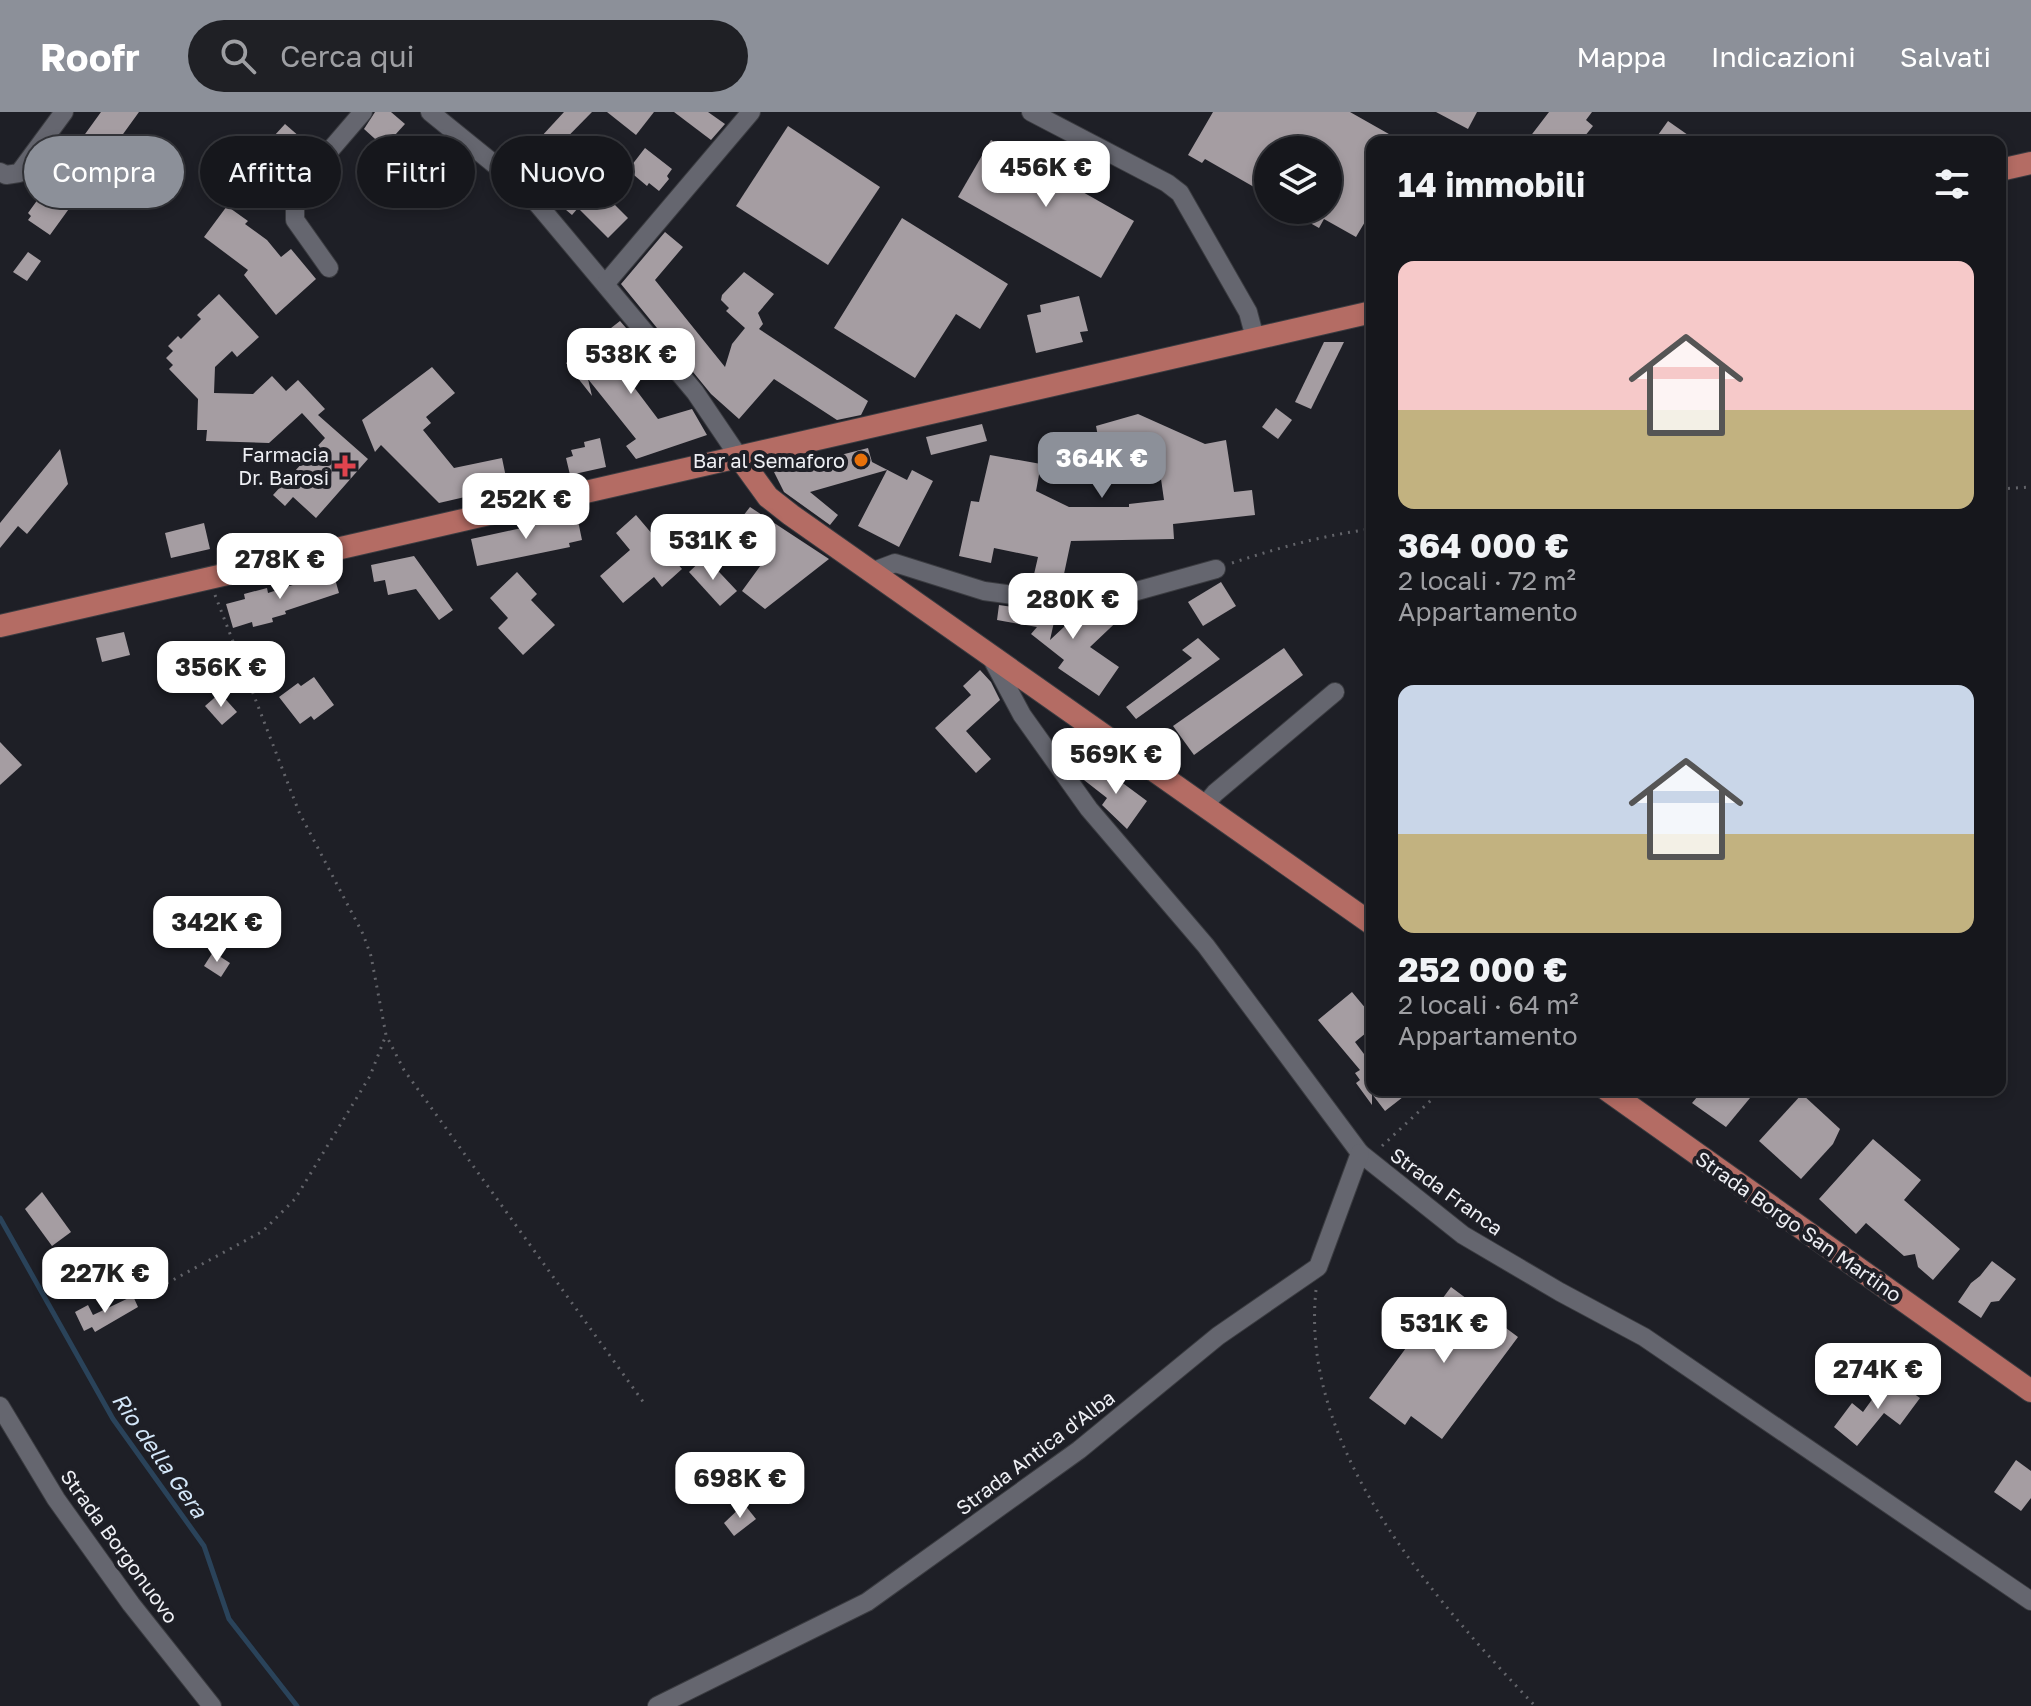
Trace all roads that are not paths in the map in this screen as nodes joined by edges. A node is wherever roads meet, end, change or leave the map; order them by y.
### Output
1 (64, 112) edge
2 (363, 112) edge
3 (751, 112) edge
4 (1031, 112) edge
5 (438, 115) edge
6 (2031, 163) edge
7 (2006, 169) edge
8 (0, 172) edge
9 (329, 268) dead end
10 (606, 283) junction
11 (1366, 313) edge
12 (1255, 338) junction
13 (739, 457) junction
14 (1216, 569) road end
15 (871, 572) junction
16 (0, 626) edge
17 (989, 655) junction
18 (1335, 692) dead end
19 (1204, 806) junction
20 (1366, 920) edge
21 (1615, 1096) edge
22 (1364, 1156) junction
23 (2031, 1391) edge
24 (0, 1406) edge
25 (2031, 1601) edge
26 (212, 1706) edge
27 (657, 1706) edge

1 - 8 street
2 - 9 street
3 - 10 street
4 - 12 street
5 - 10 street
6 - 7 main road
10 - 13 street
11 - 12 main road
12 - 13 main road
13 - 15 main road
13 - 16 main road
14 - 15 street
15 - 17 main road
17 - 19 main road
17 - 22 street, Strada Franca
18 - 19 street
19 - 20 main road
21 - 23 main road, Strada Borgo San Martino
22 - 25 street, Strada Franca
22 - 27 street, Strada Antica d'Alba
24 - 26 street, Strada Borgonuovo

